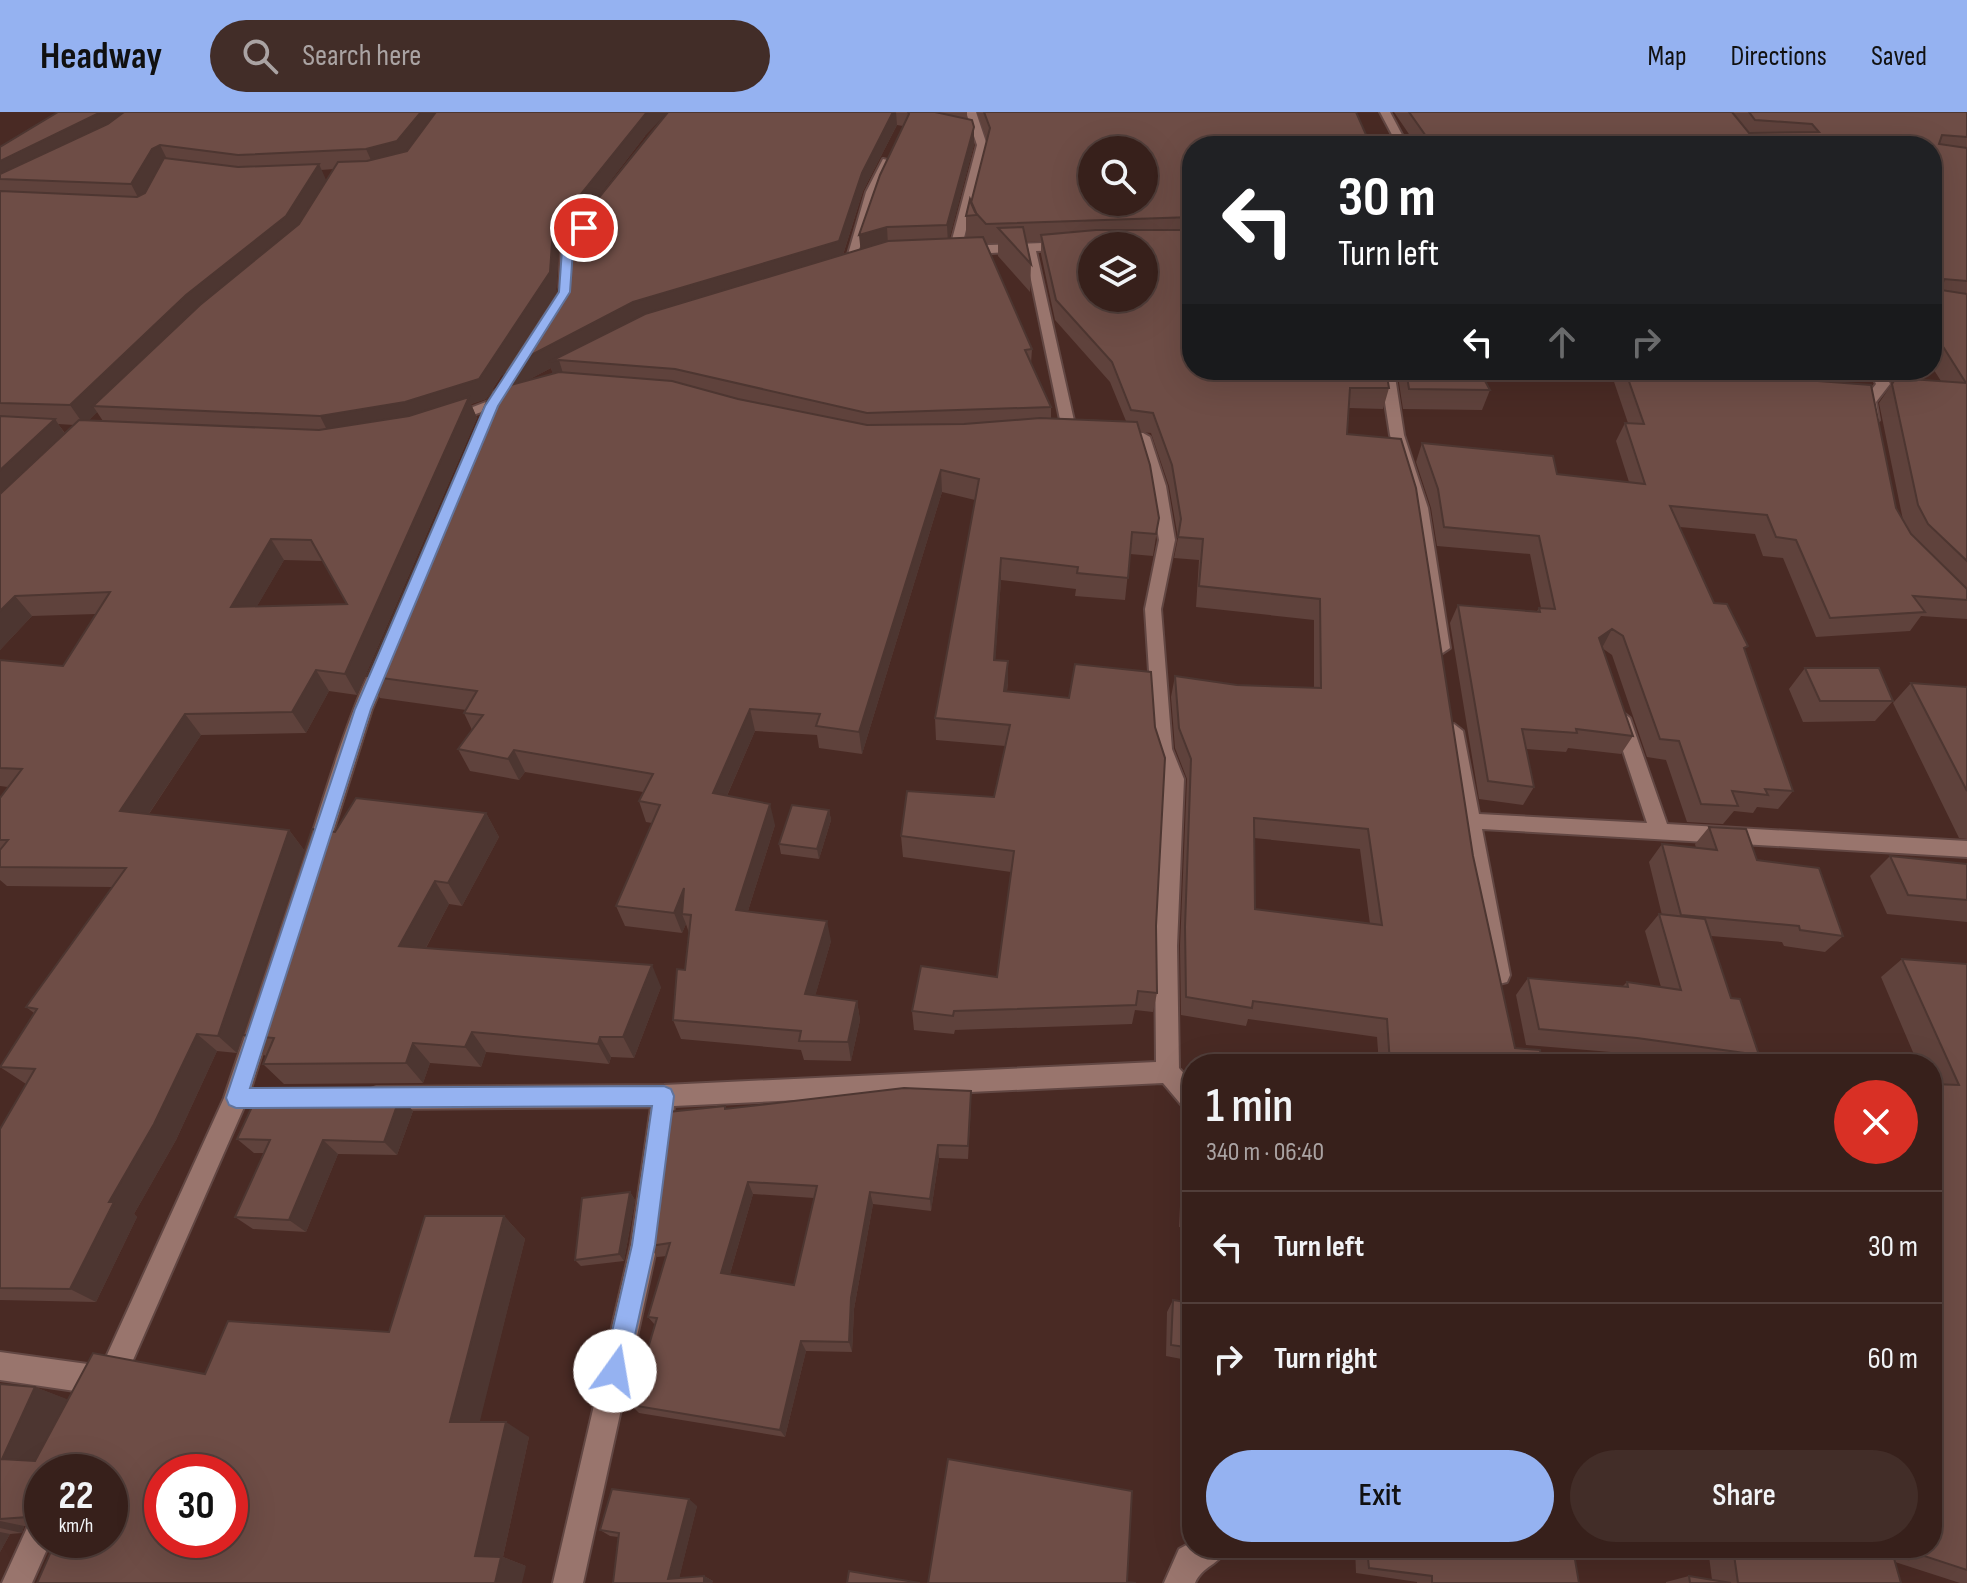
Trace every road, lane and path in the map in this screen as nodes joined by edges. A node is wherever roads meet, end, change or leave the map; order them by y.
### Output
1 (971, 112) edge
2 (1385, 112) edge
3 (962, 130) edge
4 (978, 133) junction
5 (1398, 136) edge
6 (896, 143) edge
7 (595, 213) edge
8 (1078, 246) edge
9 (1030, 248) junction
10 (834, 270) edge
11 (548, 317) edge
12 (1389, 380) edge
13 (1881, 380) edge
14 (516, 391) edge
15 (492, 406) junction
16 (432, 425) edge
17 (1875, 433) edge
18 (479, 435) edge
19 (394, 637) edge
20 (1443, 662) edge
21 (1615, 700) edge
22 (1452, 720) edge
23 (1469, 821) junction
24 (1660, 832) junction
25 (1967, 849) edge
26 (309, 874) edge
27 (1504, 1003) edge
28 (265, 1009) edge
29 (1168, 1072) junction
30 (1182, 1088) edge
31 (664, 1096) junction
32 (236, 1098) junction
33 (268, 1098) edge
34 (347, 1098) edge
35 (0, 1366) edge
36 (109, 1380) junction
37 (97, 1407) edge
38 (28, 1558) edge
39 (1194, 1558) edge
40 (17, 1583) edge
41 (568, 1583) edge
42 (1179, 1583) edge

1 - 4 street
2 - 5 street
3 - 4 street
4 - 9 street
6 - 10 street
7 - 11 street
8 - 9 street
9 - 29 street
12 - 20 street
13 - 17 street
14 - 15 street
15 - 16 street
15 - 18 street
19 - 26 street
21 - 24 street
22 - 23 street
23 - 24 street
23 - 27 street
24 - 25 street
28 - 32 street
29 - 30 street
29 - 31 street
31 - 34 street
31 - 41 street
32 - 33 street
32 - 36 street
35 - 36 street
36 - 37 street
38 - 40 street
39 - 42 street

